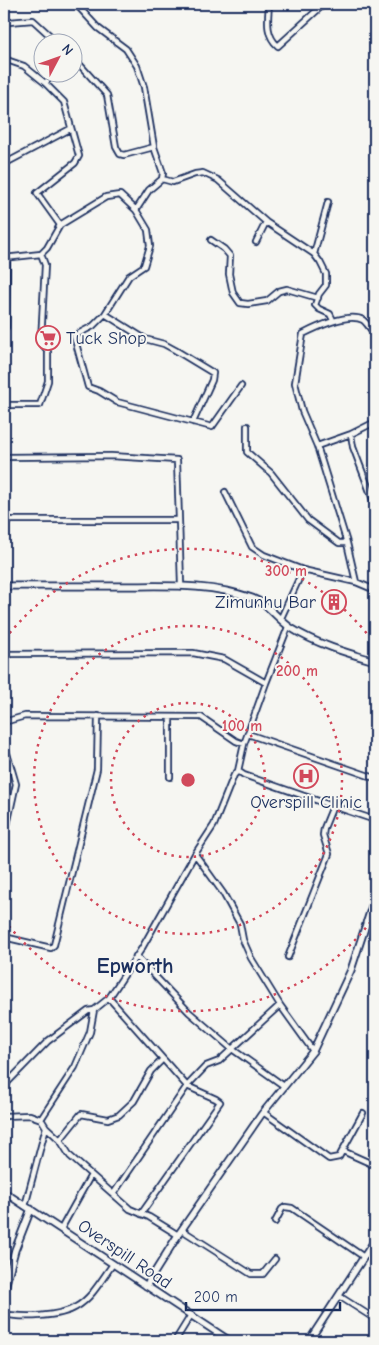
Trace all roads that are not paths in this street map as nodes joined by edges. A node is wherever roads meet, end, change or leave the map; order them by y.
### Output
1 (76, 4) edge
2 (269, 4) edge
3 (324, 4) edge
4 (9, 22) dead end
5 (46, 32) edge
6 (4, 59) edge
7 (82, 67) edge
8 (45, 83) joint
9 (70, 129) junction
10 (154, 147) junction
11 (4, 164) edge
12 (162, 180) junction
13 (328, 202) dead end
14 (136, 210) junction
15 (266, 222) junction
16 (60, 225) junction
17 (211, 240) dead end
18 (256, 242) dead end
19 (41, 254) junction
20 (314, 254) junction
21 (5, 258) edge
22 (318, 298) junction
23 (105, 314) junction
24 (333, 320) junction
25 (6, 327) dead end
26 (375, 336) edge
27 (241, 386) dead end
28 (4, 405) edge
29 (193, 422) junction
30 (375, 422) edge
31 (247, 426) dead end
32 (351, 434) junction
33 (317, 446) junction
34 (4, 457) edge
35 (225, 492) dead end
36 (375, 505) edge
37 (4, 520) edge
38 (179, 520) junction
39 (347, 543) junction
40 (303, 570) junction
41 (356, 582) junction
42 (4, 586) edge
43 (181, 586) junction
44 (375, 590) edge
45 (281, 618) junction
46 (288, 626) junction
47 (4, 654) edge
48 (375, 661) edge
49 (266, 683) junction
50 (98, 716) junction
51 (170, 717) junction
52 (4, 722) edge
53 (248, 734) junction
54 (4, 743) edge
55 (244, 744) junction
56 (238, 771) junction
57 (170, 778) dead end
58 (375, 778) edge
59 (332, 806) junction
60 (375, 820) edge
61 (4, 839) edge
62 (195, 854) junction
63 (375, 897) edge
64 (366, 922) junction
65 (375, 926) edge
66 (4, 937) edge
67 (136, 956) junction
68 (288, 957) dead end
69 (109, 998) junction
70 (280, 1005) junction
71 (94, 1010) junction
72 (232, 1049) junction
73 (313, 1051) junction
74 (163, 1059) junction
75 (187, 1086) junction
76 (284, 1086) junction
77 (4, 1090) edge
78 (263, 1112) junction
79 (363, 1113) dead end
80 (4, 1116) edge
81 (41, 1118) junction
82 (46, 1127) junction
83 (60, 1140) junction
84 (343, 1151) junction
85 (372, 1164) dead end
86 (91, 1175) junction
87 (4, 1192) edge
88 (114, 1193) junction
89 (28, 1207) junction
90 (141, 1214) junction
91 (275, 1222) dead end
92 (60, 1229) junction
93 (180, 1232) junction
94 (375, 1240) edge
95 (364, 1257) junction
96 (275, 1259) dead end
97 (113, 1264) junction
98 (146, 1286) junction
99 (4, 1291) edge
100 (339, 1296) junction
101 (4, 1314) edge
102 (191, 1315) junction
103 (375, 1320) edge
104 (175, 1341) edge
105 (230, 1341) edge
106 (309, 1341) edge

1 - 10 street
2 - 3 street
4 - 5 street
6 - 8 street
7 - 10 street
8 - 9 street
9 - 11 street
9 - 16 street
10 - 12 street
12 - 14 street
12 - 15 street
13 - 20 street
14 - 16 street
14 - 23 street
15 - 18 street
15 - 20 street
16 - 19 street
17 - 22 street
19 - 21 street
19 - 28 street
20 - 22 street
21 - 25 street
22 - 24 street
23 - 29 street
23 - 29 street
24 - 26 street
24 - 33 street
27 - 29 street
30 - 32 street
31 - 39 street
32 - 33 street
32 - 36 street
33 - 39 street
34 - 38 street
35 - 40 street
37 - 38 street
38 - 43 street
39 - 41 street
40 - 41 street
40 - 45 street
41 - 44 street
42 - 43 street
43 - 45 street
45 - 46 street
46 - 48 street
46 - 49 street
47 - 49 street
49 - 53 street
50 - 51 street
50 - 52 street
50 - 66 street
51 - 55 street
51 - 57 street
53 - 55 street
53 - 58 street
54 - 61 street
55 - 56 street
56 - 59 street
56 - 62 street
59 - 60 street
59 - 68 street
62 - 67 street
62 - 70 street
63 - 64 street
64 - 65 street
64 - 73 street
67 - 69 street
67 - 72 street
69 - 71 street
69 - 74 street
70 - 72 street
70 - 73 street
71 - 77 street
71 - 81 street
72 - 75 street
72 - 76 street
73 - 76 street
74 - 75 street
74 - 83 street
75 - 88 street
75 - 90 street
76 - 78 street
78 - 84 street
78 - 93 street
79 - 84 street
80 - 81 street
81 - 82 street
82 - 83 street
82 - 89 street
83 - 86 street
84 - 85 street
86 - 88 street
86 - 92 street
87 - 89 street, Overspill Road
88 - 90 street
89 - 92 street, Overspill Road
89 - 99 street
90 - 93 street
91 - 95 street
92 - 97 street, Overspill Road
93 - 96 street
93 - 98 street
94 - 95 street
95 - 100 street
97 - 98 street, Overspill Road
97 - 101 street
98 - 102 street, Overspill Road
100 - 103 street
100 - 106 street
102 - 104 street
102 - 105 street, Overspill Road

